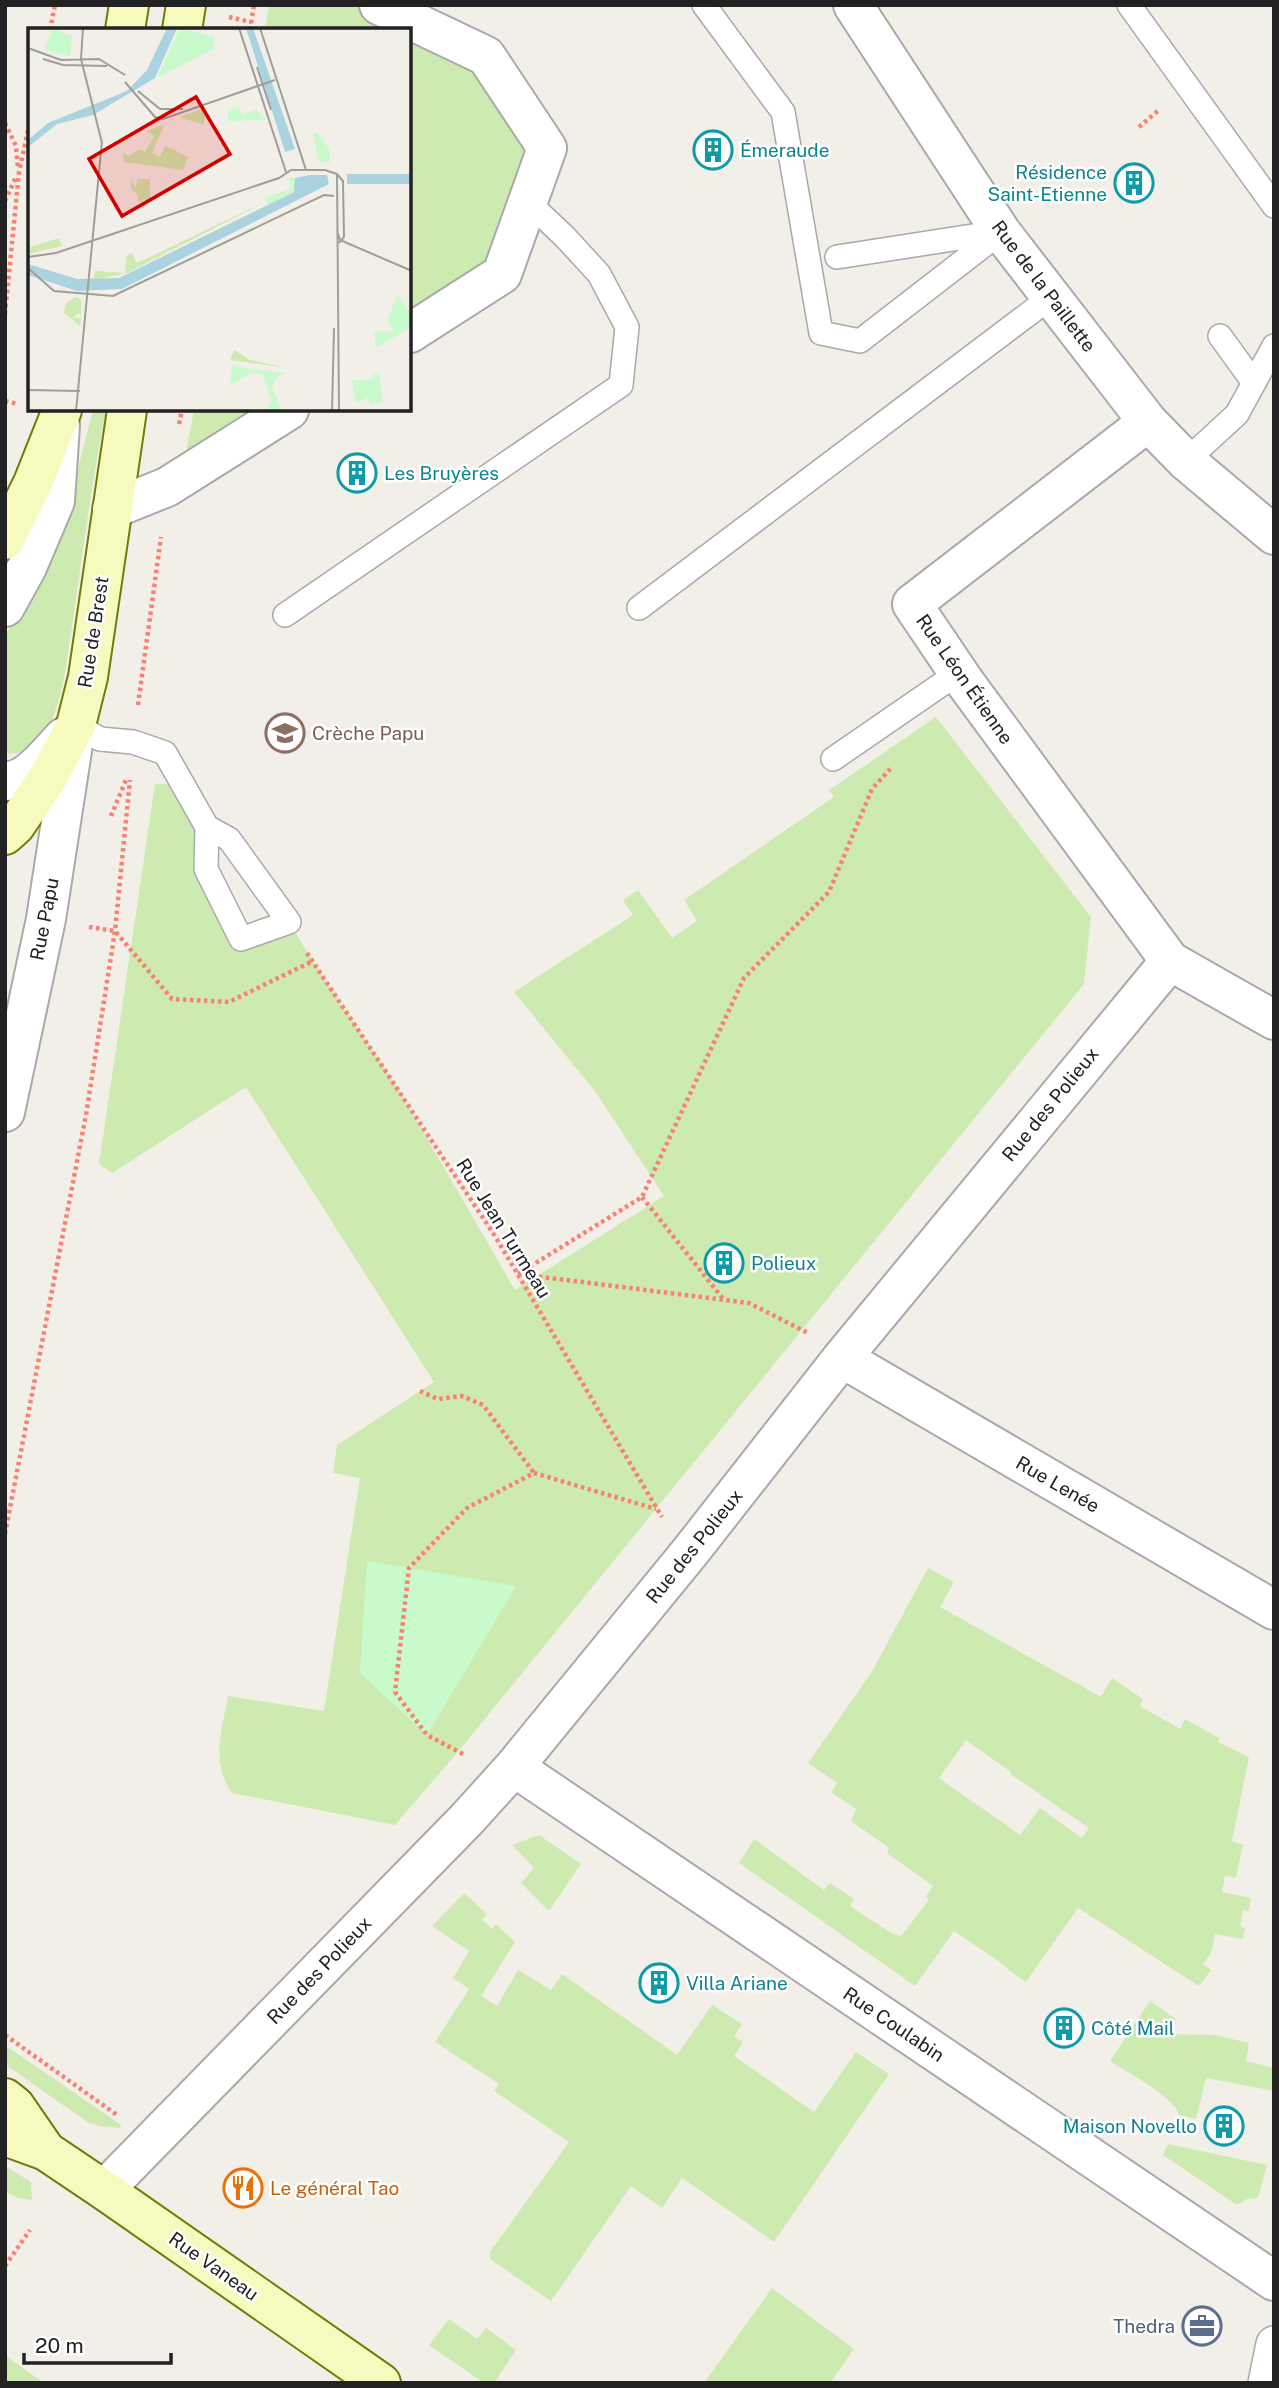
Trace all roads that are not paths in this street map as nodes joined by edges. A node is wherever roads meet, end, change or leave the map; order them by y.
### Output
1 (129, 5) edge
2 (186, 5) edge
3 (379, 5) edge
4 (704, 5) edge
5 (853, 5) edge
6 (1129, 5) edge
7 (125, 28) edge
8 (182, 28) edge
9 (528, 202) junction
10 (1274, 206) edge
11 (1001, 232) junction
12 (837, 257) dead end
13 (1051, 296) junction
14 (411, 332) edge
15 (1220, 336) dead end
16 (1274, 346) edge
17 (1254, 383) junction
18 (62, 411) edge
19 (127, 411) edge
20 (287, 411) edge
21 (1148, 422) junction
22 (1186, 461) junction
23 (112, 509) junction
24 (1274, 535) edge
25 (5, 540) edge
26 (5, 607) edge
27 (639, 608) dead end
28 (285, 615) dead end
29 (958, 673) junction
30 (76, 725) junction
31 (833, 759) dead end
32 (5, 781) edge
33 (207, 827) junction
34 (5, 835) edge
35 (1170, 961) junction
36 (1274, 1020) edge
37 (5, 1112) edge
38 (842, 1358) junction
39 (1274, 1610) edge
40 (514, 1767) junction
41 (5, 2098) edge
42 (5, 2136) edge
43 (46, 2151) junction
44 (104, 2190) junction
45 (1274, 2281) edge
46 (1274, 2344) edge
47 (381, 2383) edge
48 (1266, 2383) edge

1 - 7 main road
2 - 8 main road
3 - 9 street
4 - 11 lane
5 - 11 street, Rue de la Paillette
6 - 10 lane
9 - 14 street
9 - 28 lane
11 - 12 lane
11 - 13 street, Rue de la Paillette
13 - 21 street, Rue de la Paillette
13 - 27 lane
15 - 17 lane
16 - 17 lane
17 - 22 lane
18 - 25 main road
18 - 26 street
19 - 23 main road, Rue de Brest
20 - 23 street
21 - 22 street, Rue de la Paillette
21 - 29 street, Rue Léon Étienne
22 - 24 street, Rue de la Paillette
23 - 30 main road, Rue de Brest
29 - 31 lane
29 - 35 street, Rue Léon Étienne
30 - 32 street
30 - 33 lane
30 - 34 main road, Rue de Brest
30 - 37 street, Rue Papu
33 - 33 lane
35 - 36 street
35 - 38 street, Rue des Polieux
38 - 39 street, Rue Lenée
38 - 40 street, Rue des Polieux
40 - 44 street, Rue des Polieux
40 - 45 street, Rue Coulabin
41 - 43 main road, Rue Vaneau
42 - 43 main road, Rue Vaneau
43 - 44 main road, Rue Vaneau
44 - 47 main road, Rue Vaneau
46 - 48 street

